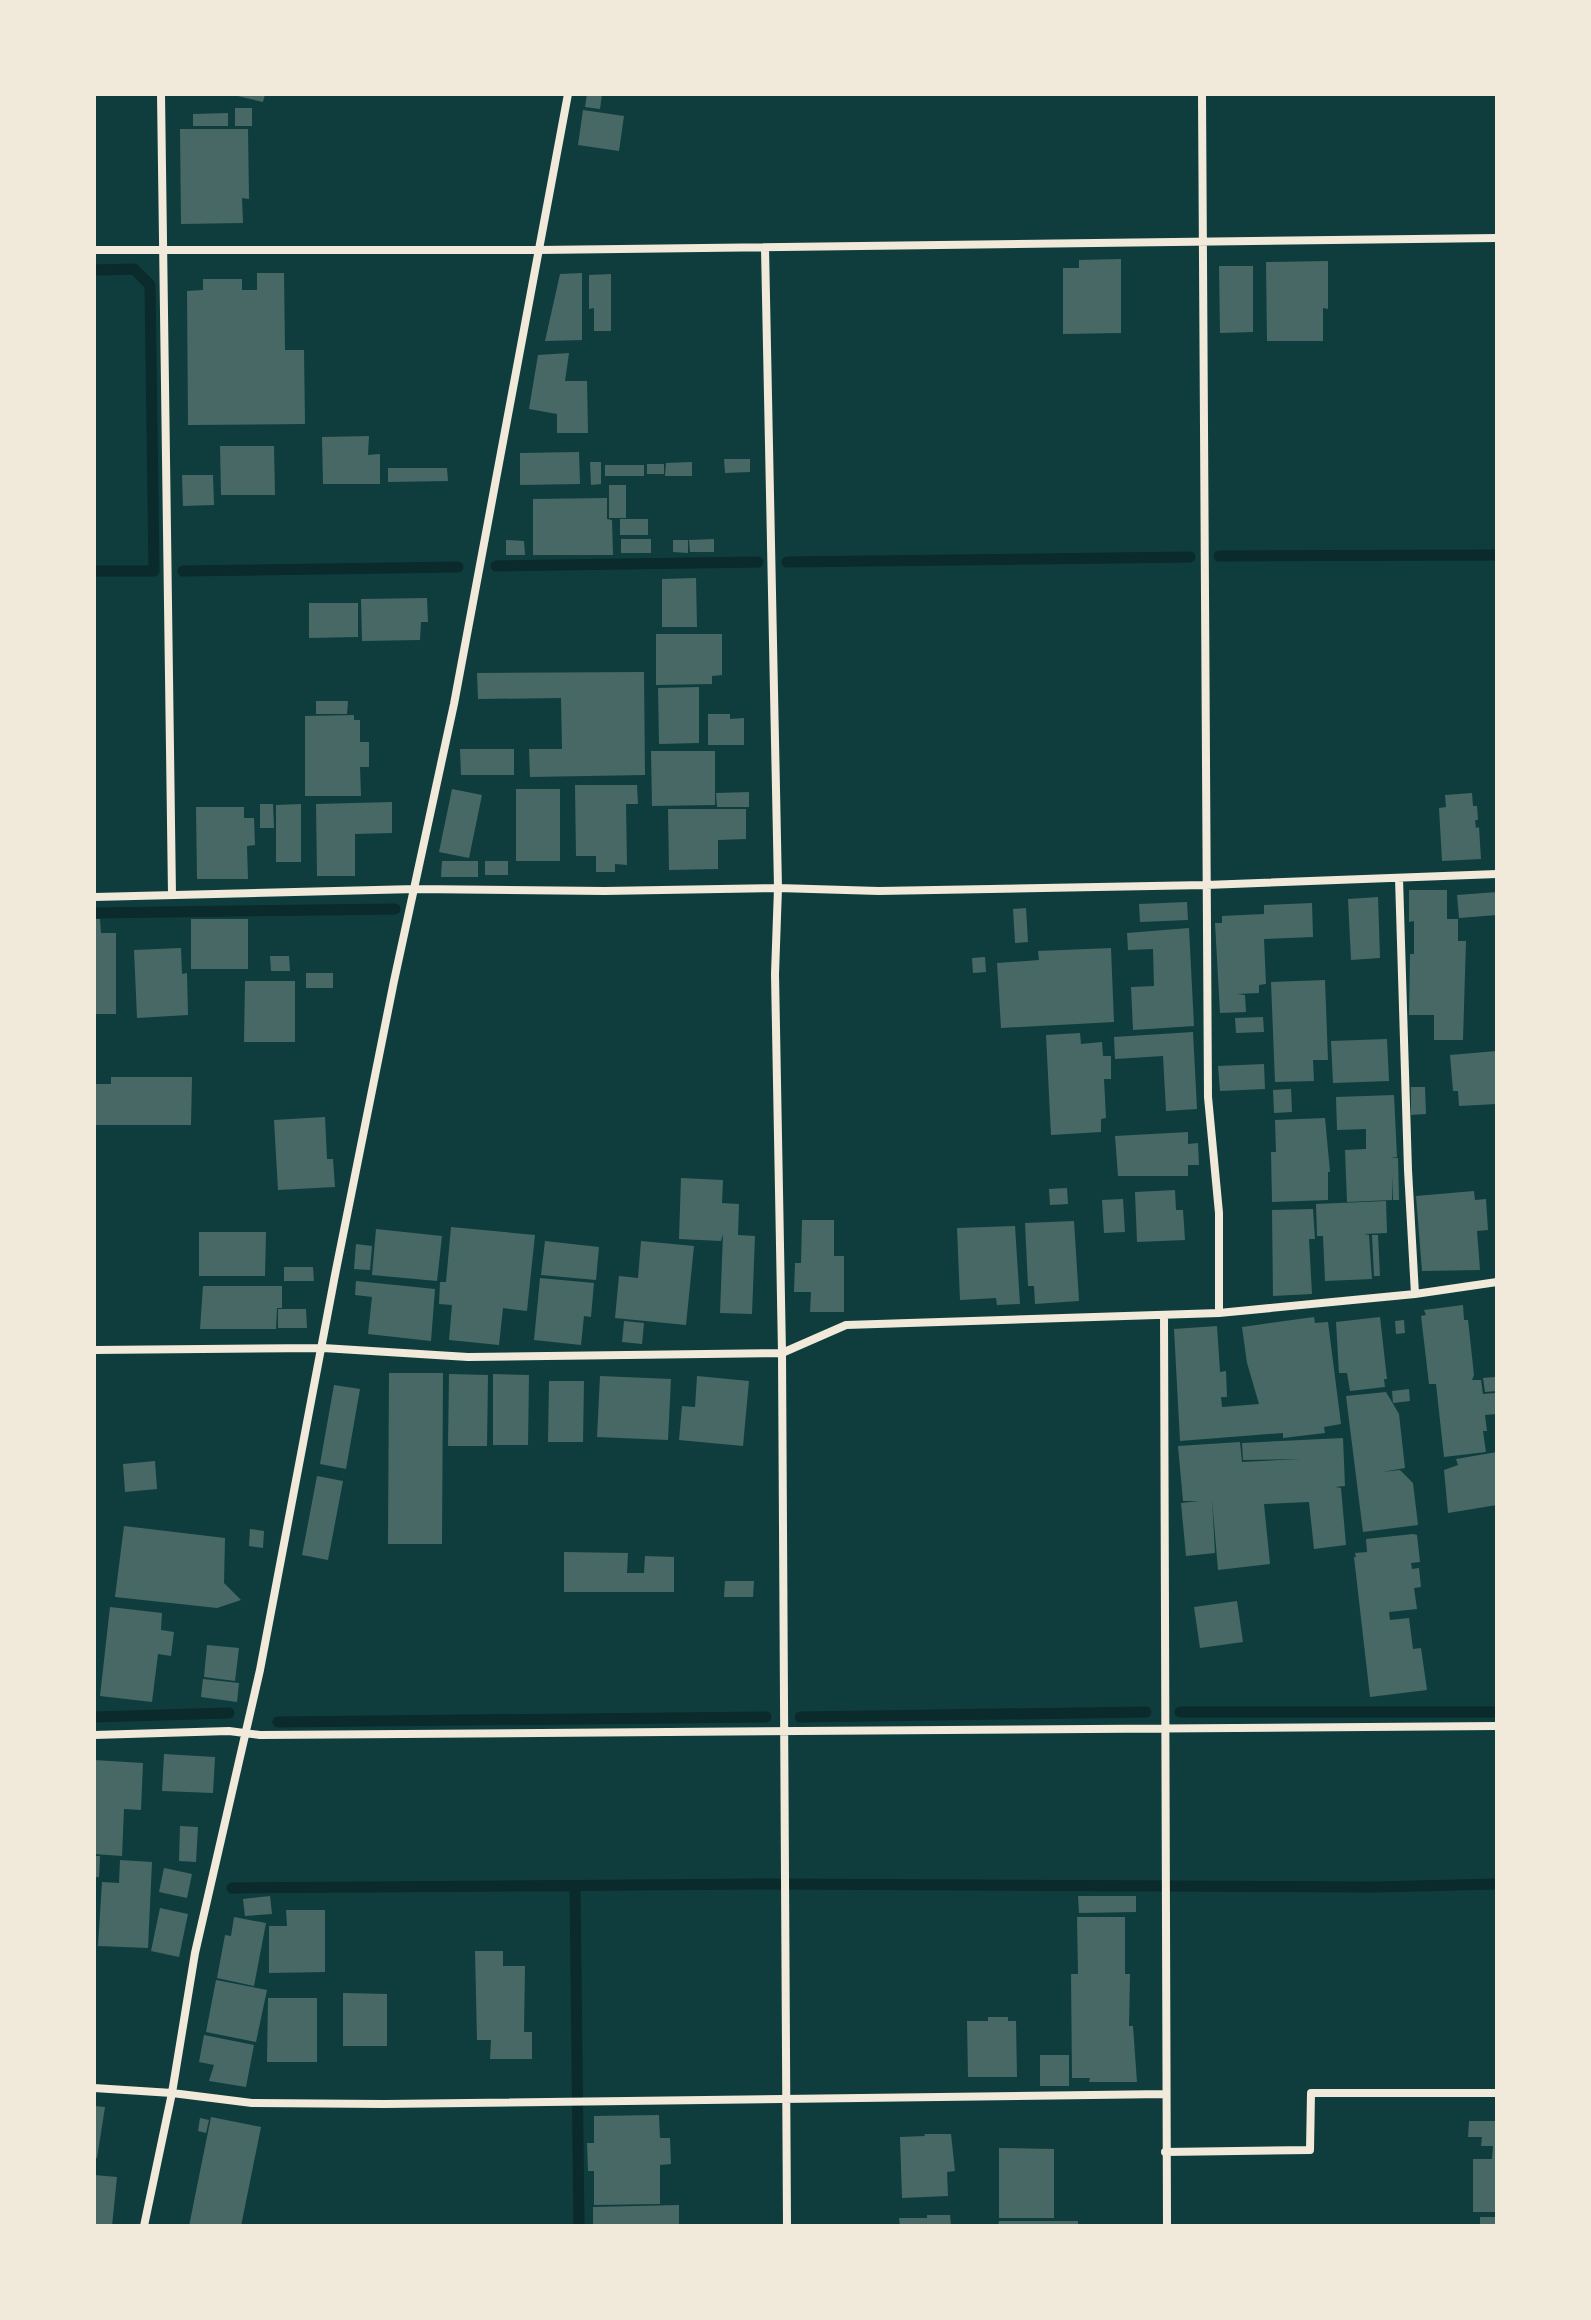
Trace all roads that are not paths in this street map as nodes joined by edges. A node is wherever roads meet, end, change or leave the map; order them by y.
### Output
1 (161, 94) edge
2 (568, 94) edge
3 (1202, 94) edge
4 (1497, 238) edge
5 (1202, 241) junction
6 (765, 248) junction
7 (94, 250) edge
8 (165, 250) junction
9 (539, 250) junction
10 (1497, 874) edge
11 (1399, 878) junction
12 (1206, 885) junction
13 (778, 888) junction
14 (416, 889) junction
15 (172, 895) junction
16 (94, 897) edge
17 (1497, 1282) edge
18 (1415, 1294) junction
19 (1219, 1313) junction
20 (1164, 1315) junction
21 (323, 1348) junction
22 (94, 1350) edge
23 (782, 1353) junction
24 (1497, 1726) edge
25 (1164, 1727) junction
26 (784, 1731) junction
27 (246, 1733) junction
28 (94, 1735) edge
29 (94, 2088) edge
30 (172, 2093) junction
31 (1497, 2093) edge
32 (1166, 2094) junction
33 (786, 2099) junction
34 (1165, 2152) junction
35 (144, 2226) edge
36 (787, 2226) edge
37 (1167, 2226) edge

1 - 8 street
2 - 9 street
3 - 5 street
4 - 5 street
5 - 6 street
5 - 12 street
6 - 9 street
6 - 13 street
7 - 8 street
8 - 9 street
8 - 15 street
9 - 14 street
10 - 11 street
11 - 12 street
11 - 18 street
12 - 13 street
12 - 19 street
13 - 14 street
13 - 23 street
14 - 15 street
14 - 21 street
15 - 16 street
17 - 18 street
18 - 19 street
19 - 20 street
20 - 23 street
20 - 25 street
21 - 22 street
21 - 23 street
21 - 27 street
23 - 26 street
24 - 25 street
25 - 26 street
25 - 32 street
26 - 27 street
26 - 33 street
27 - 28 street
27 - 30 street
29 - 30 street
30 - 33 street
30 - 35 street
31 - 34 street
32 - 33 street
32 - 34 street
33 - 36 street
34 - 37 street

